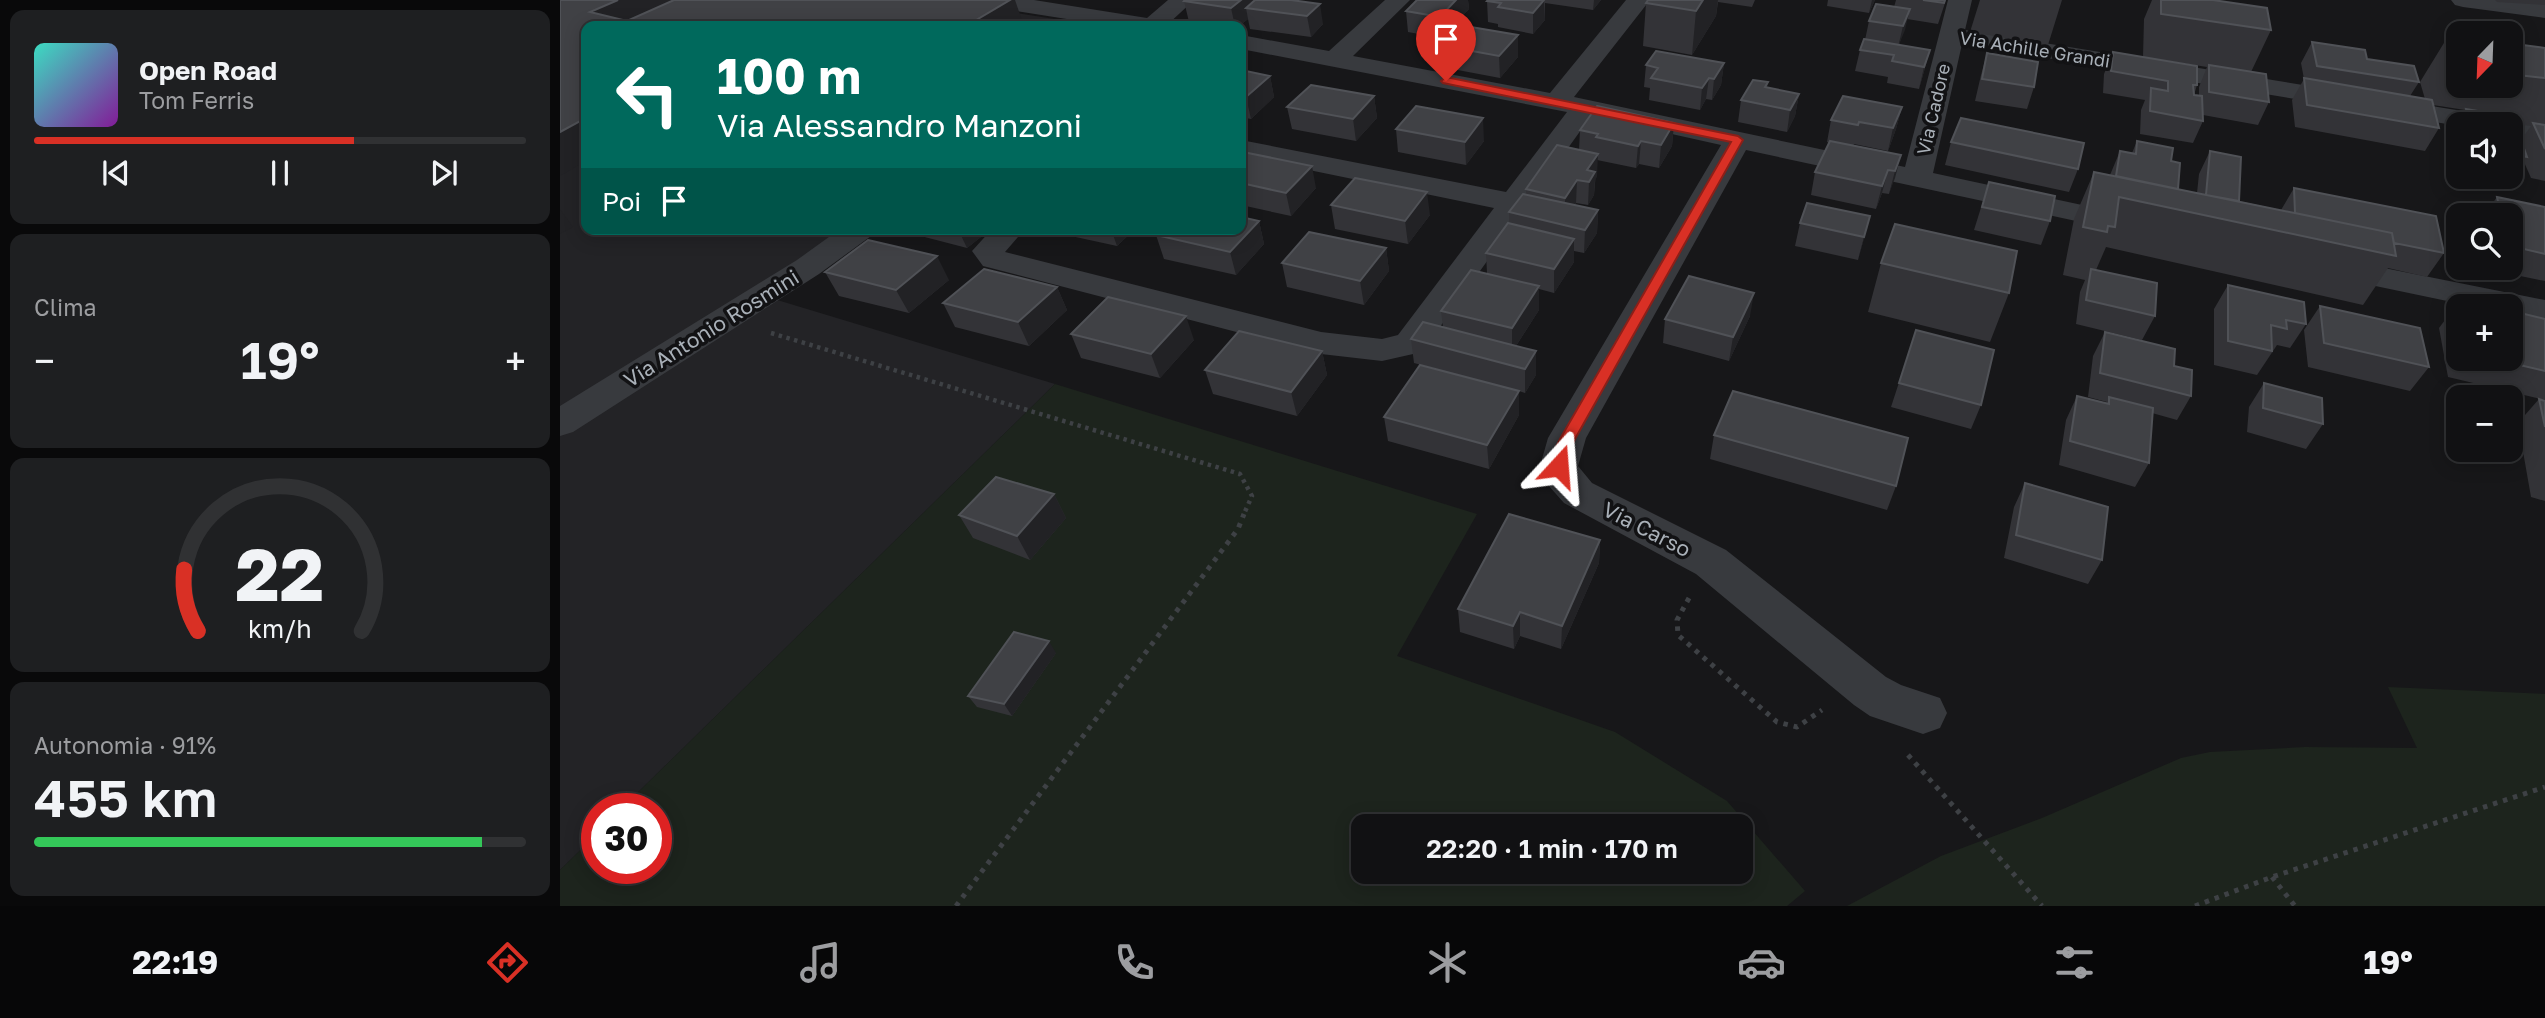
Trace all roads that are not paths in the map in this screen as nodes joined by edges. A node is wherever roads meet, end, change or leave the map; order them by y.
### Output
1 (990, 0) edge
2 (1182, 0) edge
3 (1398, 0) edge
4 (1638, 0) edge
5 (1959, 0) edge
6 (2463, 0) edge
7 (2545, 11) edge
8 (1117, 21) edge
9 (1154, 21) edge
10 (1951, 35) junction
11 (1246, 42) edge
12 (1335, 59) junction
13 (1556, 102) junction
14 (1584, 107) junction
15 (2446, 116) edge
16 (2523, 129) edge
17 (2545, 133) edge
18 (1738, 140) junction
19 (1246, 149) edge
20 (1917, 177) junction
21 (1514, 203) junction
22 (2160, 230) edge
23 (852, 235) edge
24 (1004, 235) edge
25 (2308, 263) edge
26 (2545, 311) edge
27 (560, 423) edge
28 (1910, 730) road end

1 - 8 street
2 - 9 street
3 - 12 street
4 - 13 street
5 - 10 street, Via Cadore
6 - 7 street
10 - 15 street, Via Achille Grandi
10 - 20 street, Via Cadore
11 - 12 street
12 - 13 street
13 - 14 street
14 - 18 street
14 - 21 street
16 - 17 street
18 - 20 street
18 - 28 street, Via Carso
19 - 21 street
20 - 22 street
21 - 24 street
23 - 27 street, Via Antonio Rosmini
25 - 26 street

